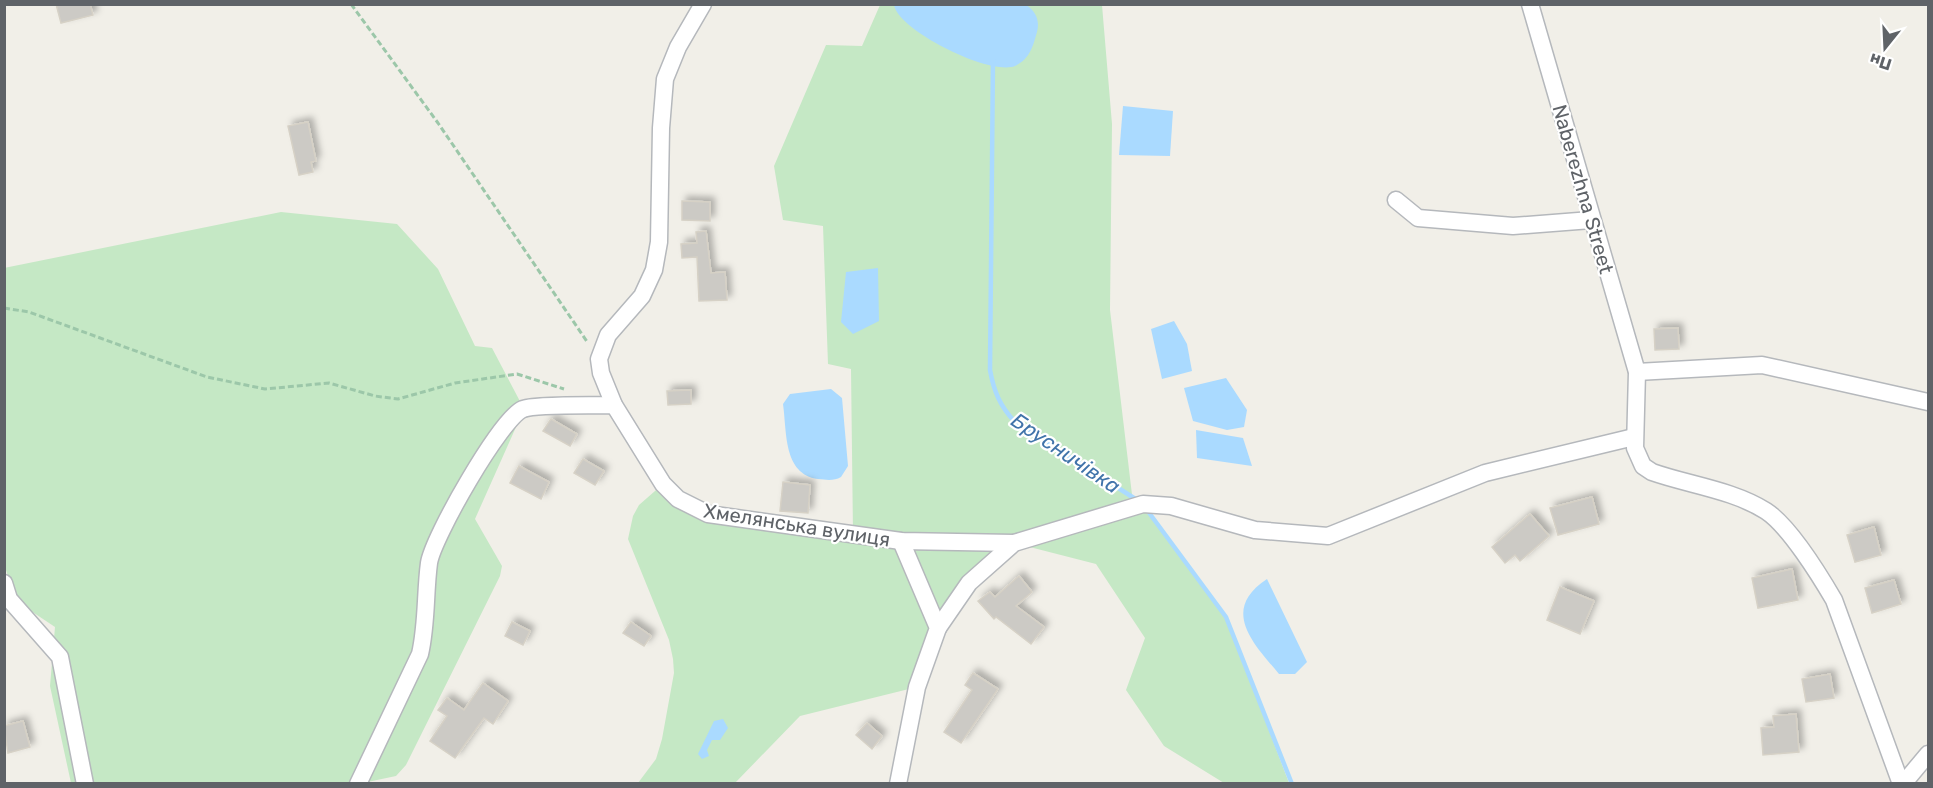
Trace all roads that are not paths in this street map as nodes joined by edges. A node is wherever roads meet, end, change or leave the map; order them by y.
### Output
1 (703, 4) edge
2 (1530, 4) edge
3 (1396, 200) dead end
4 (1591, 220) junction
5 (1637, 372) junction
6 (1929, 402) edge
7 (614, 405) junction
8 (1634, 437) junction
9 (901, 541) junction
10 (1014, 543) junction
11 (4, 584) edge
12 (938, 628) junction
13 (1929, 754) edge
14 (85, 783) edge
15 (358, 783) edge
16 (898, 783) edge
17 (1902, 783) edge

1 - 7 street, Хмелянська вулиця
2 - 4 street, Naberezhna Street
3 - 4 street
4 - 5 street, Naberezhna Street
5 - 6 street
5 - 8 street, Naberezhna Street
7 - 9 street, Хмелянська вулиця
7 - 15 street
8 - 10 street
8 - 17 street
9 - 10 street, Хмелянська вулиця
9 - 12 street, Хмелянська вулиця
10 - 12 street
11 - 14 street
12 - 16 street
13 - 17 street

